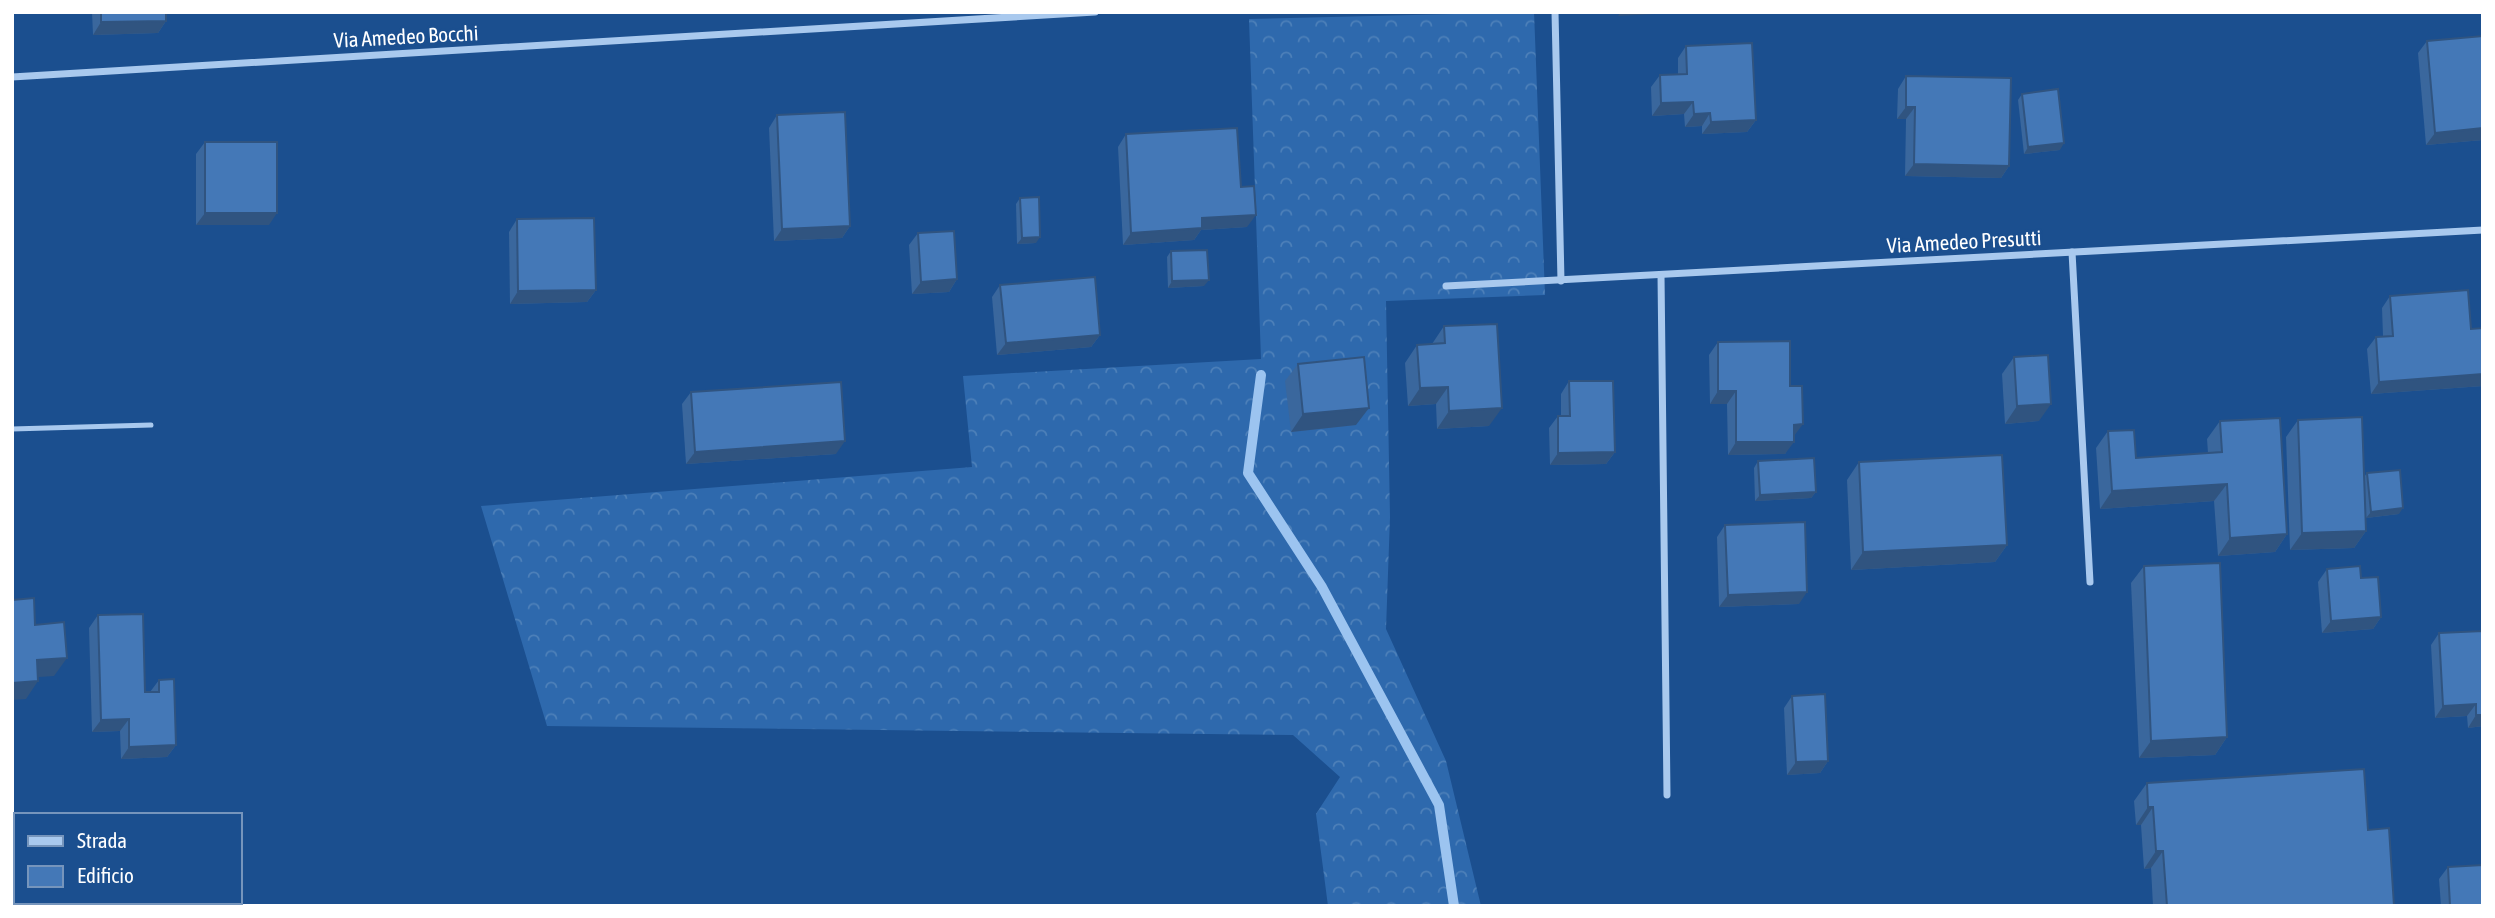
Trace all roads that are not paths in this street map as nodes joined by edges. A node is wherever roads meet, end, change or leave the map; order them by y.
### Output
1 (1095, 12) edge
2 (1555, 12) edge
3 (12, 77) edge
4 (2483, 230) edge
5 (2072, 252) junction
6 (1661, 275) junction
7 (1561, 281) junction
8 (1446, 286) dead end
9 (151, 425) dead end
10 (12, 429) edge
11 (2090, 582) dead end
12 (1667, 796) dead end

1 - 3 street, Via Amedeo Bocchi
2 - 7 street
4 - 5 street, Via Amedeo Presutti
5 - 6 street, Via Amedeo Presutti
5 - 11 street
6 - 7 street, Via Amedeo Presutti
6 - 12 street
7 - 8 street, Via Amedeo Presutti
9 - 10 lane

